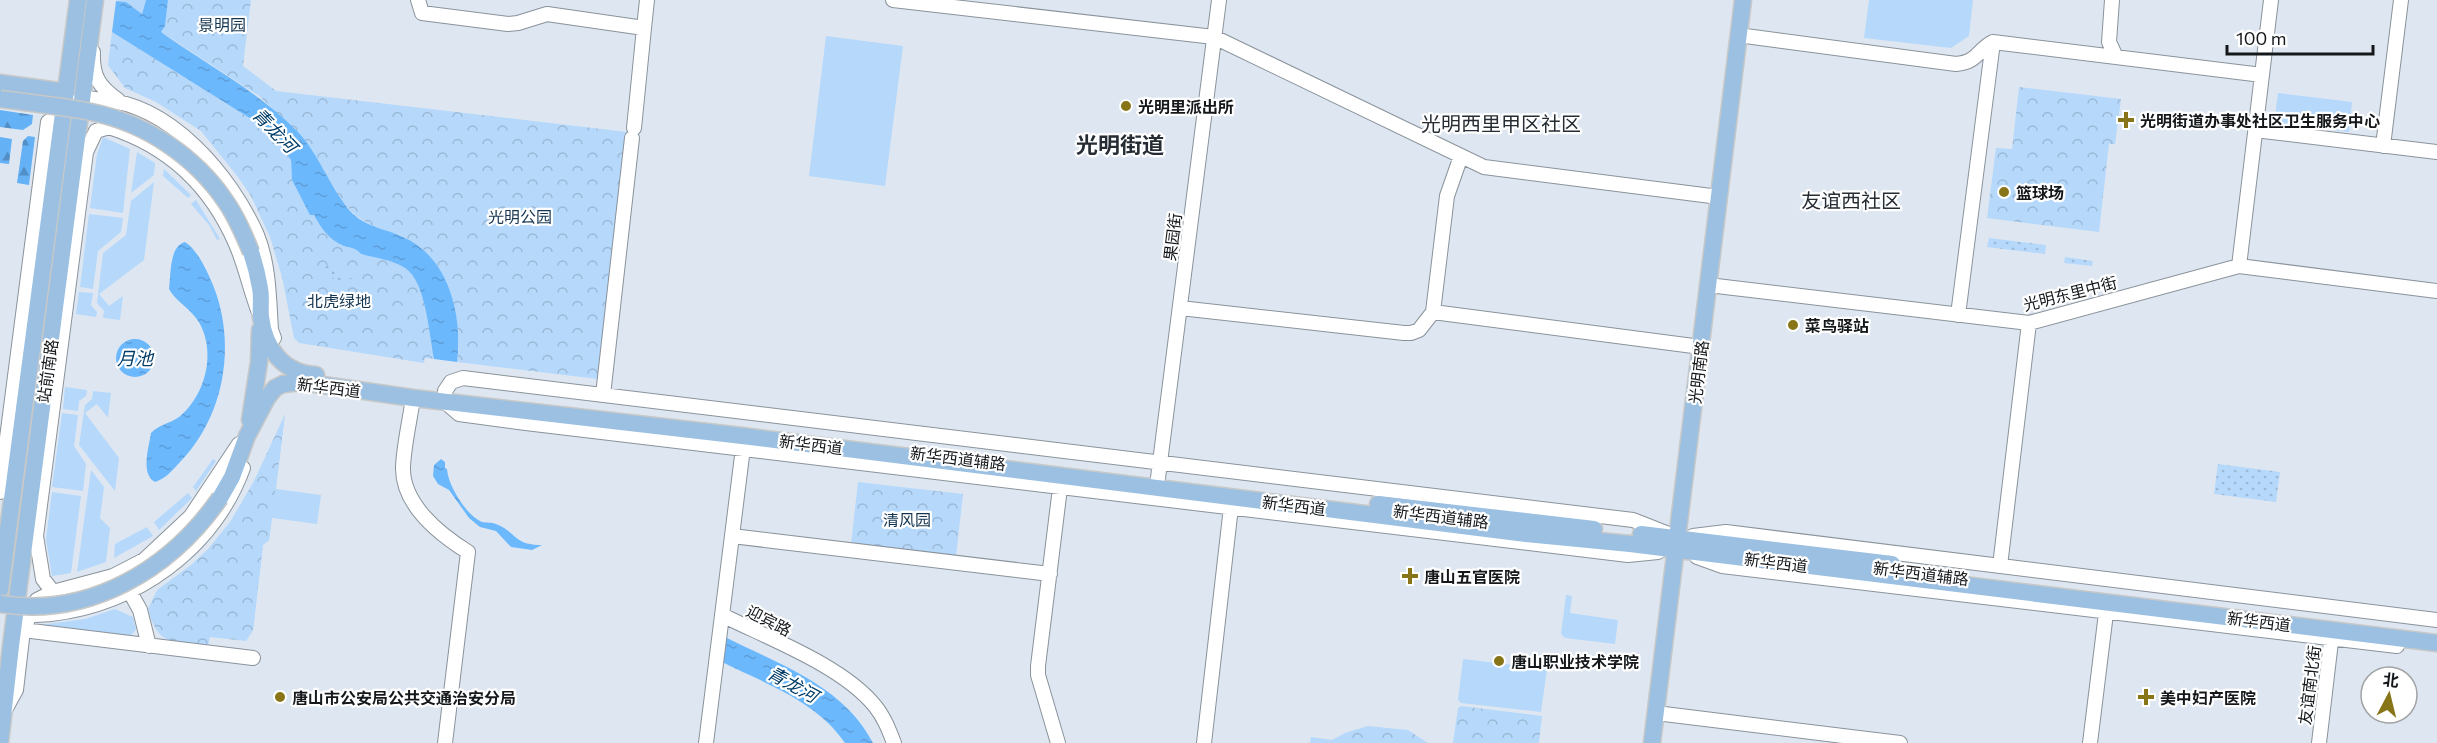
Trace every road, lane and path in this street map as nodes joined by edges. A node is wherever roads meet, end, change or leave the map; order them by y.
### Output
1 (78, 0) edge
2 (95, 0) edge
3 (418, 0) edge
4 (647, 0) edge
5 (893, 0) edge
6 (1218, 0) edge
7 (1743, 0) edge
8 (2112, 0) edge
9 (2271, 0) edge
10 (2401, 0) edge
11 (93, 20) junction
12 (644, 28) junction
13 (1738, 35) junction
14 (1214, 37) junction
15 (1993, 42) junction
16 (2116, 57) junction
17 (2262, 75) junction
18 (0, 83) edge
19 (66, 92) junction
20 (0, 99) edge
21 (83, 99) junction
22 (118, 100) junction
23 (63, 113) junction
24 (109, 127) junction
25 (2255, 130) junction
26 (2383, 146) junction
27 (2437, 152) edge
28 (1461, 156) junction
29 (1719, 196) junction
30 (2239, 266) junction
31 (1708, 285) junction
32 (2437, 291) edge
33 (1180, 308) junction
34 (1433, 312) junction
35 (1958, 315) junction
36 (261, 317) junction
37 (2029, 323) junction
38 (1701, 347) junction
39 (326, 381) junction
40 (603, 395) junction
41 (444, 396) junction
42 (413, 398) junction
43 (548, 414) junction
44 (526, 423) junction
45 (247, 436) junction
46 (743, 448) junction
47 (1160, 470) junction
48 (1060, 488) junction
49 (0, 492) edge
50 (1231, 507) junction
51 (732, 536) junction
52 (1677, 543) junction
53 (2000, 566) junction
54 (1050, 574) junction
55 (0, 589) edge
56 (53, 592) junction
57 (130, 592) junction
58 (2107, 607) junction
59 (15, 610) edge
60 (722, 620) junction
61 (2437, 620) edge
62 (23, 630) junction
63 (2437, 632) edge
64 (2332, 635) junction
65 (2437, 642) edge
66 (149, 646) junction
67 (2437, 650) edge
68 (253, 658) dead end
69 (4, 712) junction
70 (1656, 713) junction
71 (1823, 738) edge
72 (0, 743) edge
73 (445, 743) edge
74 (706, 743) edge
75 (894, 743) edge
76 (1058, 743) edge
77 (1204, 743) edge
78 (1653, 743) edge
79 (1900, 743) edge
80 (2090, 743) edge
81 (2319, 743) edge

1 - 19 main road, 站前南路
2 - 11 main road, 站前南路
3 - 12 street
4 - 12 street
5 - 14 street
6 - 14 street, 果园街
7 - 13 main road, 光明南路
8 - 16 street
9 - 17 street
10 - 26 street
11 - 21 main road, 站前南路
11 - 22 street
12 - 40 street
13 - 15 street
13 - 29 main road, 光明南路
14 - 28 street
14 - 33 street, 果园街
15 - 16 street
15 - 35 street
16 - 17 street
17 - 25 street
18 - 19 main road
19 - 23 main road, 站前南路
20 - 36 main road, 新华西道, bridge
21 - 22 street
21 - 23 street
21 - 59 main road, 站前南路
22 - 24 street
22 - 39 street
23 - 49 street
23 - 55 main road, 站前南路
24 - 36 street
24 - 56 street
25 - 26 street
25 - 30 street
26 - 27 street
28 - 29 street
28 - 34 street
29 - 31 main road, 光明南路
30 - 32 street, 光明东里中街
30 - 37 street, 光明东里中街
31 - 35 street, 光明东里中街
31 - 38 main road, 光明南路
33 - 34 street
33 - 47 street, 果园街
34 - 38 street
35 - 37 street, 光明东里中街
36 - 39 main road, 新华西道
36 - 45 main road
37 - 53 street
38 - 52 main road, 光明南路
39 - 41 main road, 新华西道
39 - 42 main road, 新华西道
39 - 45 main road, 新华西道
39 - 57 street
40 - 41 street, 新华西道辅路
40 - 47 street, 新华西道辅路
41 - 42 main road, 新华西道
41 - 43 main road, 新华西道
41 - 44 street, 新华西道辅路
41 - 47 main road, 新华西道
42 - 73 street
43 - 44 street
43 - 52 main road, 新华西道
44 - 46 street, 新华西道辅路
45 - 56 street
45 - 59 main road, 新华西道, bridge
46 - 48 street, 新华西道辅路
46 - 51 street, 迎宾路
47 - 52 main road, 新华西道
48 - 50 street, 新华西道辅路
48 - 54 street
50 - 52 street, 新华西道辅路
50 - 77 street
51 - 54 street
51 - 60 street, 迎宾路
52 - 53 street, 新华西道辅路
52 - 58 main road, 新华西道
52 - 63 main road, 新华西道
52 - 70 main road, 光明南路
53 - 61 street, 新华西道辅路
54 - 76 street
55 - 59 street
56 - 59 street
57 - 59 street
57 - 66 street
58 - 64 main road, 新华西道
58 - 80 street
59 - 62 street
59 - 69 main road, 站前南路
60 - 74 street
60 - 75 street, 迎宾路
62 - 66 street
62 - 69 street
64 - 65 main road, 新华西道
64 - 67 street
64 - 81 street, 友谊南北街
66 - 68 street
69 - 72 main road, 站前南路
70 - 71 street
70 - 78 main road, 光明南路
71 - 79 street

